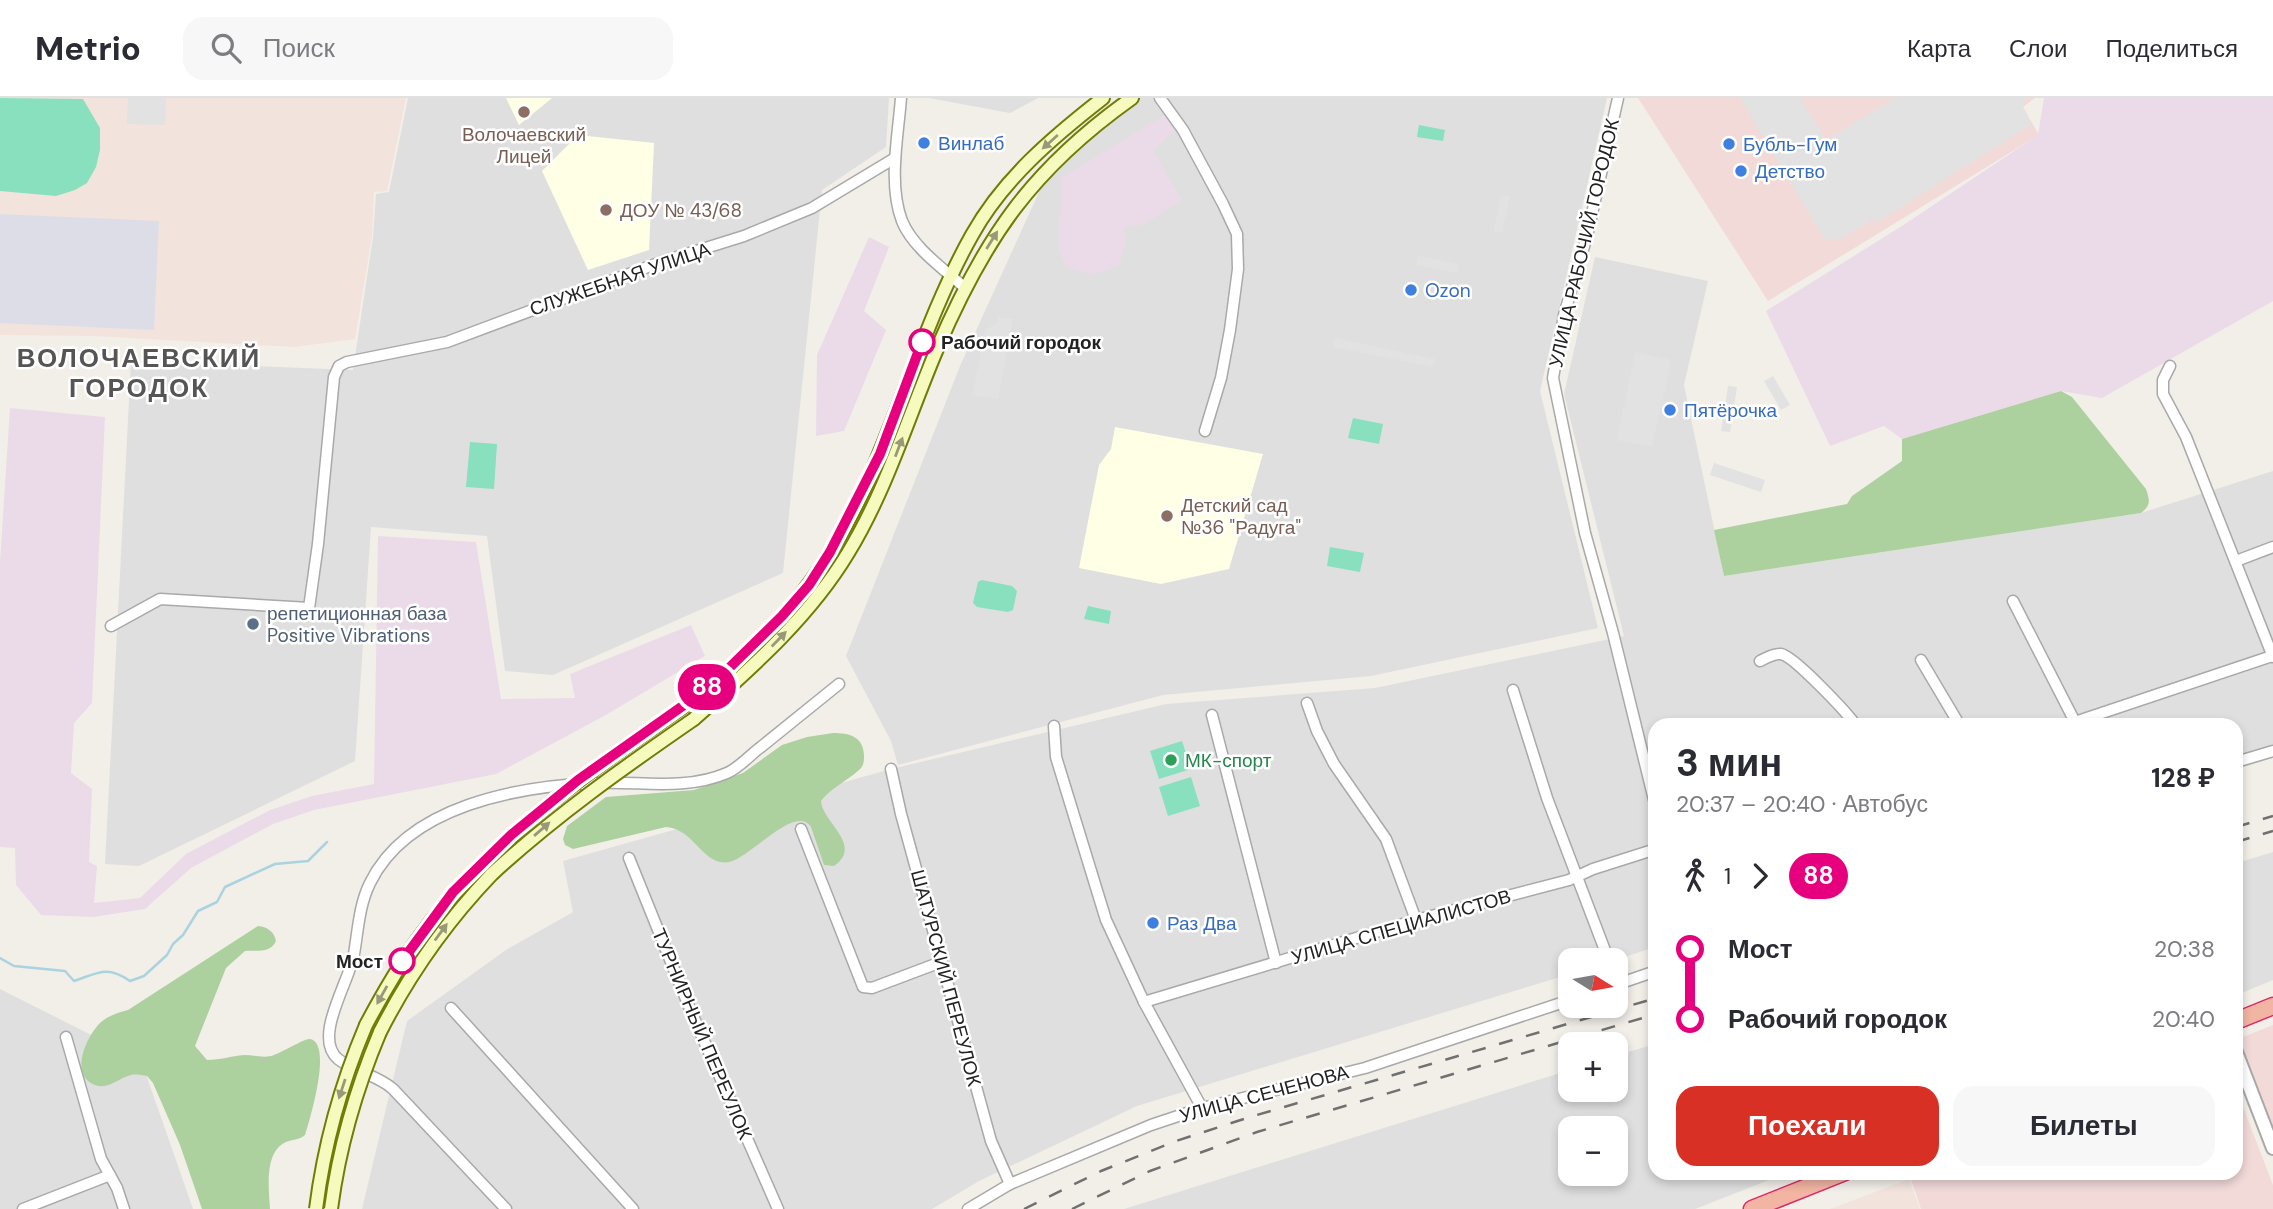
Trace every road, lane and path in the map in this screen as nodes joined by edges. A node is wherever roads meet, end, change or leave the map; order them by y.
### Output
1 (901, 98) edge
2 (1102, 98) edge
3 (1132, 98) edge
4 (1160, 98) edge
5 (1618, 98) edge
6 (895, 158) junction
7 (952, 276) junction
8 (965, 288) junction
9 (2170, 366) dead end
10 (1205, 431) dead end
11 (2273, 547) edge
12 (2236, 561) junction
13 (2013, 601) dead end
14 (111, 625) dead end
15 (2273, 656) edge
16 (1921, 660) dead end
17 (1760, 661) dead end
18 (839, 684) dead end
19 (1513, 690) dead end
20 (1307, 703) dead end
21 (1212, 715) dead end
22 (1849, 718) edge
23 (1955, 718) edge
24 (2070, 718) edge
25 (2087, 718) edge
26 (1054, 726) dead end
27 (2273, 751) edge
28 (2243, 760) edge
29 (891, 769) dead end
30 (1648, 775) edge
31 (801, 829) dead end
32 (1648, 852) edge
33 (629, 858) dead end
34 (488, 869) junction
35 (1578, 878) junction
36 (1416, 920) junction
37 (1604, 948) edge
38 (941, 962) junction
39 (1276, 963) junction
40 (1648, 973) edge
41 (1628, 979) edge
42 (1144, 1002) junction
43 (1558, 1004) edge
44 (2273, 1006) edge
45 (451, 1008) dead end
46 (2243, 1018) edge
47 (66, 1037) dead end
48 (2243, 1070) edge
49 (1202, 1108) junction
50 (2273, 1148) edge
51 (110, 1175) junction
52 (1825, 1180) edge
53 (1010, 1184) junction
54 (23, 1209) edge
55 (124, 1209) edge
56 (316, 1209) edge
57 (331, 1209) edge
58 (506, 1209) edge
59 (633, 1209) edge
60 (778, 1209) edge
61 (968, 1209) edge
62 (1752, 1209) edge

1 - 6 street
2 -> 7 main road
8 -> 3 main road
4 - 10 street
5 - 30 street, УЛИЦА РАБОЧИЙ ГОРОДОК
6 - 7 street
6 - 14 street, СЛУЖЕБНАЯ УЛИЦА
7 - 8 street
7 - 34 main road, bridge
34 -> 8 main road, bridge
9 - 12 street
11 - 12 street
12 - 15 street
13 - 24 street
15 - 25 street
16 - 23 street
17 - 22 street
18 - 58 street
19 - 35 street
20 - 36 street
21 - 39 street
26 - 42 street
27 - 28 street
29 - 38 street, ШАТУРСКИЙ ПЕРЕУЛОК
31 - 38 street
32 - 35 street, УЛИЦА СПЕЦИАЛИСТОВ
33 - 60 street, ТУРНИРНЫЙ ПЕРЕУЛОК
34 -> 56 main road, bridge
57 -> 34 main road, bridge
35 - 36 street, УЛИЦА СПЕЦИАЛИСТОВ
35 - 37 street
36 - 39 street, УЛИЦА СПЕЦИАЛИСТОВ
38 - 53 street, ШАТУРСКИЙ ПЕРЕУЛОК
39 - 42 street, УЛИЦА СПЕЦИАЛИСТОВ
40 - 41 street
42 - 49 street
43 - 49 street, УЛИЦА СЕЧЕНОВА
44 - 46 highway
45 - 59 street
47 - 51 street
48 - 50 street
49 - 53 street, УЛИЦА СЕЧЕНОВА
51 - 54 street
51 - 55 street
52 - 62 highway
53 - 61 street, УЛИЦА СЕЧЕНОВА

